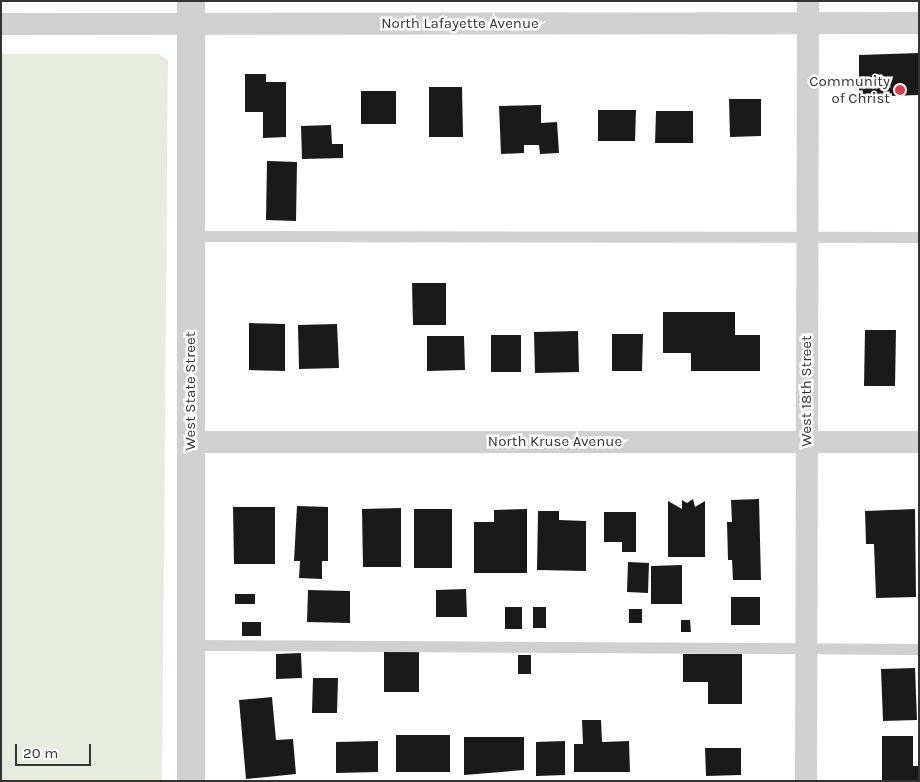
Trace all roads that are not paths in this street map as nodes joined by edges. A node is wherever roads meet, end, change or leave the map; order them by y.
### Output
1 (808, 12) edge
2 (191, 13) edge
3 (919, 23) edge
4 (1, 24) edge
5 (191, 236) junction
6 (807, 237) junction
7 (919, 237) edge
8 (191, 442) junction
9 (807, 442) junction
10 (919, 442) edge
11 (191, 644) junction
12 (806, 649) junction
13 (919, 649) edge
14 (191, 781) edge
15 (806, 781) edge

1 - 2 street, North Lafayette Avenue
1 - 3 street, North Lafayette Avenue
1 - 6 street, West 18th Street
2 - 4 street, North Lafayette Avenue
2 - 5 street, West State Street
5 - 6 lane
5 - 8 street, West State Street
6 - 7 lane
6 - 9 street, West 18th Street
8 - 9 street, North Kruse Avenue
8 - 11 street, West State Street
9 - 10 street, North Kruse Avenue
9 - 12 street, West 18th Street
11 - 12 lane
11 - 14 street, West State Street
12 - 13 lane
12 - 15 street, West 18th Street

